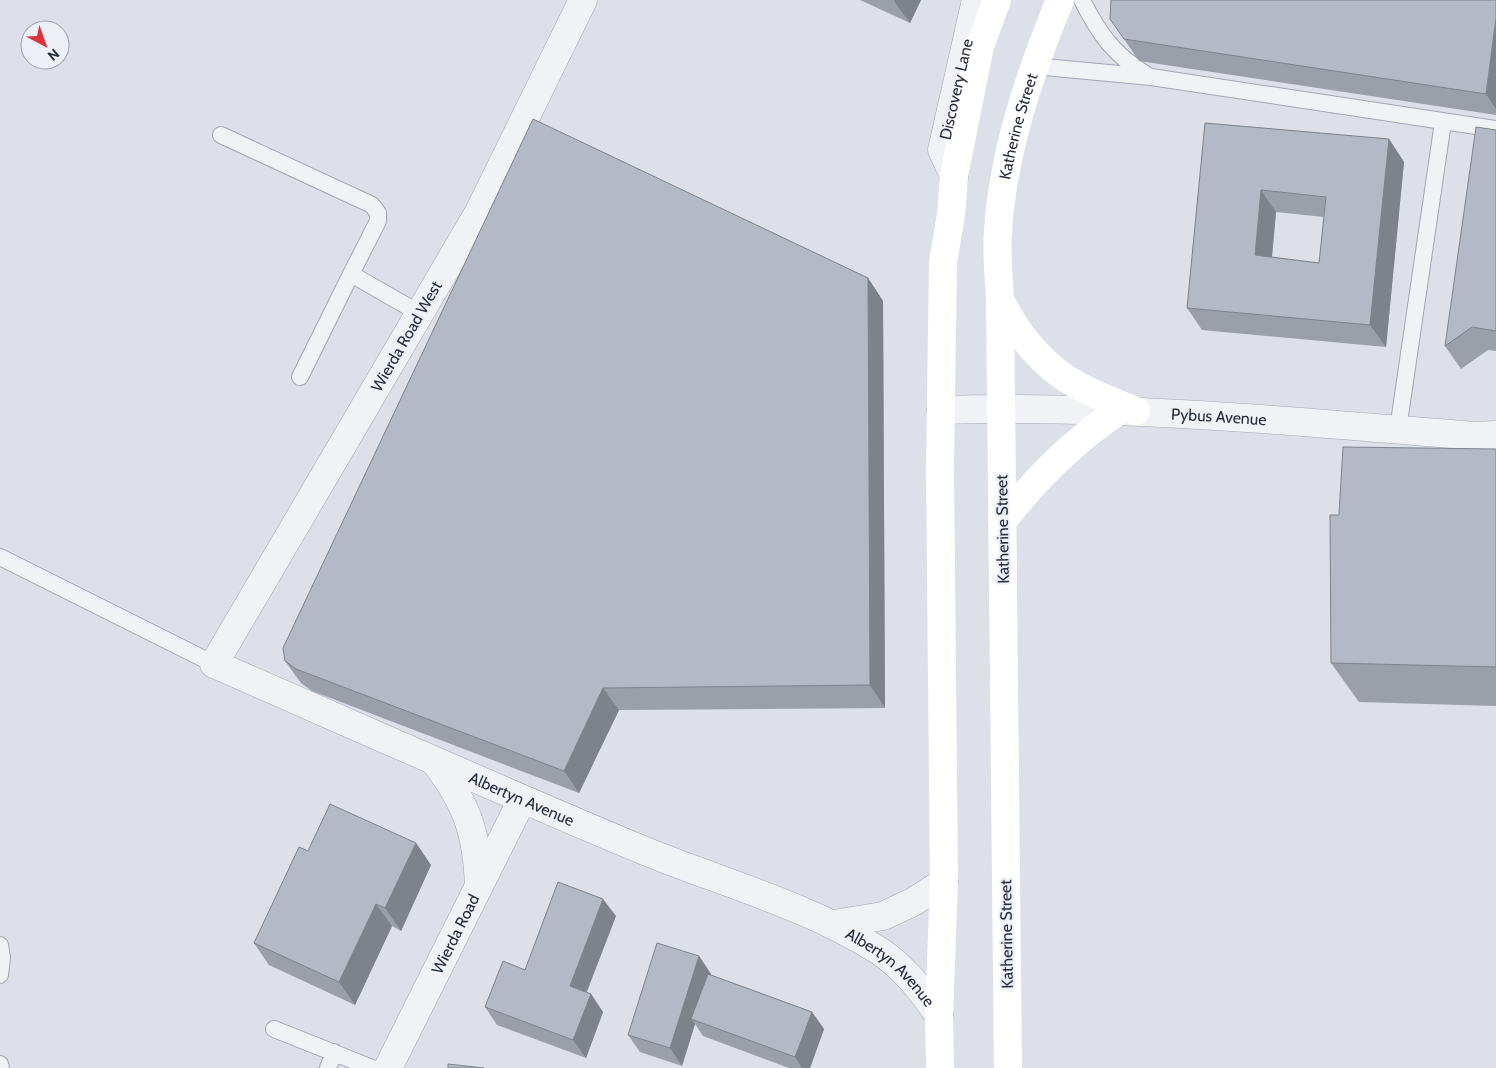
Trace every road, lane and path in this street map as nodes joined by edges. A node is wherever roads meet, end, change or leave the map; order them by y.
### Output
1 (583, 0) edge
2 (976, 0) edge
3 (997, 0) edge
4 (1060, 0) edge
5 (1082, 0) edge
6 (1034, 66) junction
7 (1151, 77) junction
8 (1443, 122) junction
9 (1496, 129) edge
10 (221, 135) dead end
11 (954, 176) junction
12 (351, 274) junction
13 (1000, 300) junction
14 (419, 313) junction
15 (300, 377) dead end
16 (1001, 408) junction
17 (941, 410) junction
18 (1128, 411) junction
19 (1398, 430) junction
20 (1496, 435) edge
21 (1002, 522) junction
22 (0, 557) edge
23 (214, 664) junction
24 (435, 761) junction
25 (522, 800) junction
26 (944, 882) junction
27 (479, 888) junction
28 (834, 924) junction
29 (0, 945) edge
30 (0, 975) edge
31 (939, 1015) junction
32 (274, 1029) dead end
33 (334, 1052) junction
34 (328, 1068) edge
35 (372, 1068) edge
36 (388, 1068) edge
37 (940, 1068) edge
38 (1008, 1068) edge

1 - 14 street, Wierda Road West
2 - 11 street, Discovery Lane
3 - 11 main road
4 - 6 main road, Katherine Street
5 - 7 lane
6 - 7 lane
6 - 13 main road, Katherine Street
7 - 8 lane
8 - 9 lane
8 - 19 lane
10 - 12 lane
11 - 17 main road
12 - 14 lane
12 - 15 lane
13 - 16 main road, Katherine Street
13 - 18 main road
14 - 23 street, Wierda Road West
16 - 17 street, Pybus Avenue
16 - 18 street, Pybus Avenue
16 - 21 main road, Katherine Street
17 - 26 main road
18 - 19 street, Pybus Avenue
18 - 21 main road
19 - 20 street, Pybus Avenue
21 - 38 main road, Katherine Street
22 - 23 lane
23 - 24 street, Albertyn Avenue
24 - 25 street, Albertyn Avenue
24 - 27 street
25 - 27 street, Wierda Road
25 - 28 street, Albertyn Avenue
26 - 28 street, Albertyn Avenue
26 - 31 main road
27 - 36 street, Wierda Road
28 - 31 street, Albertyn Avenue
29 - 30 lane
31 - 37 main road
32 - 33 lane
33 - 34 lane
33 - 35 lane

